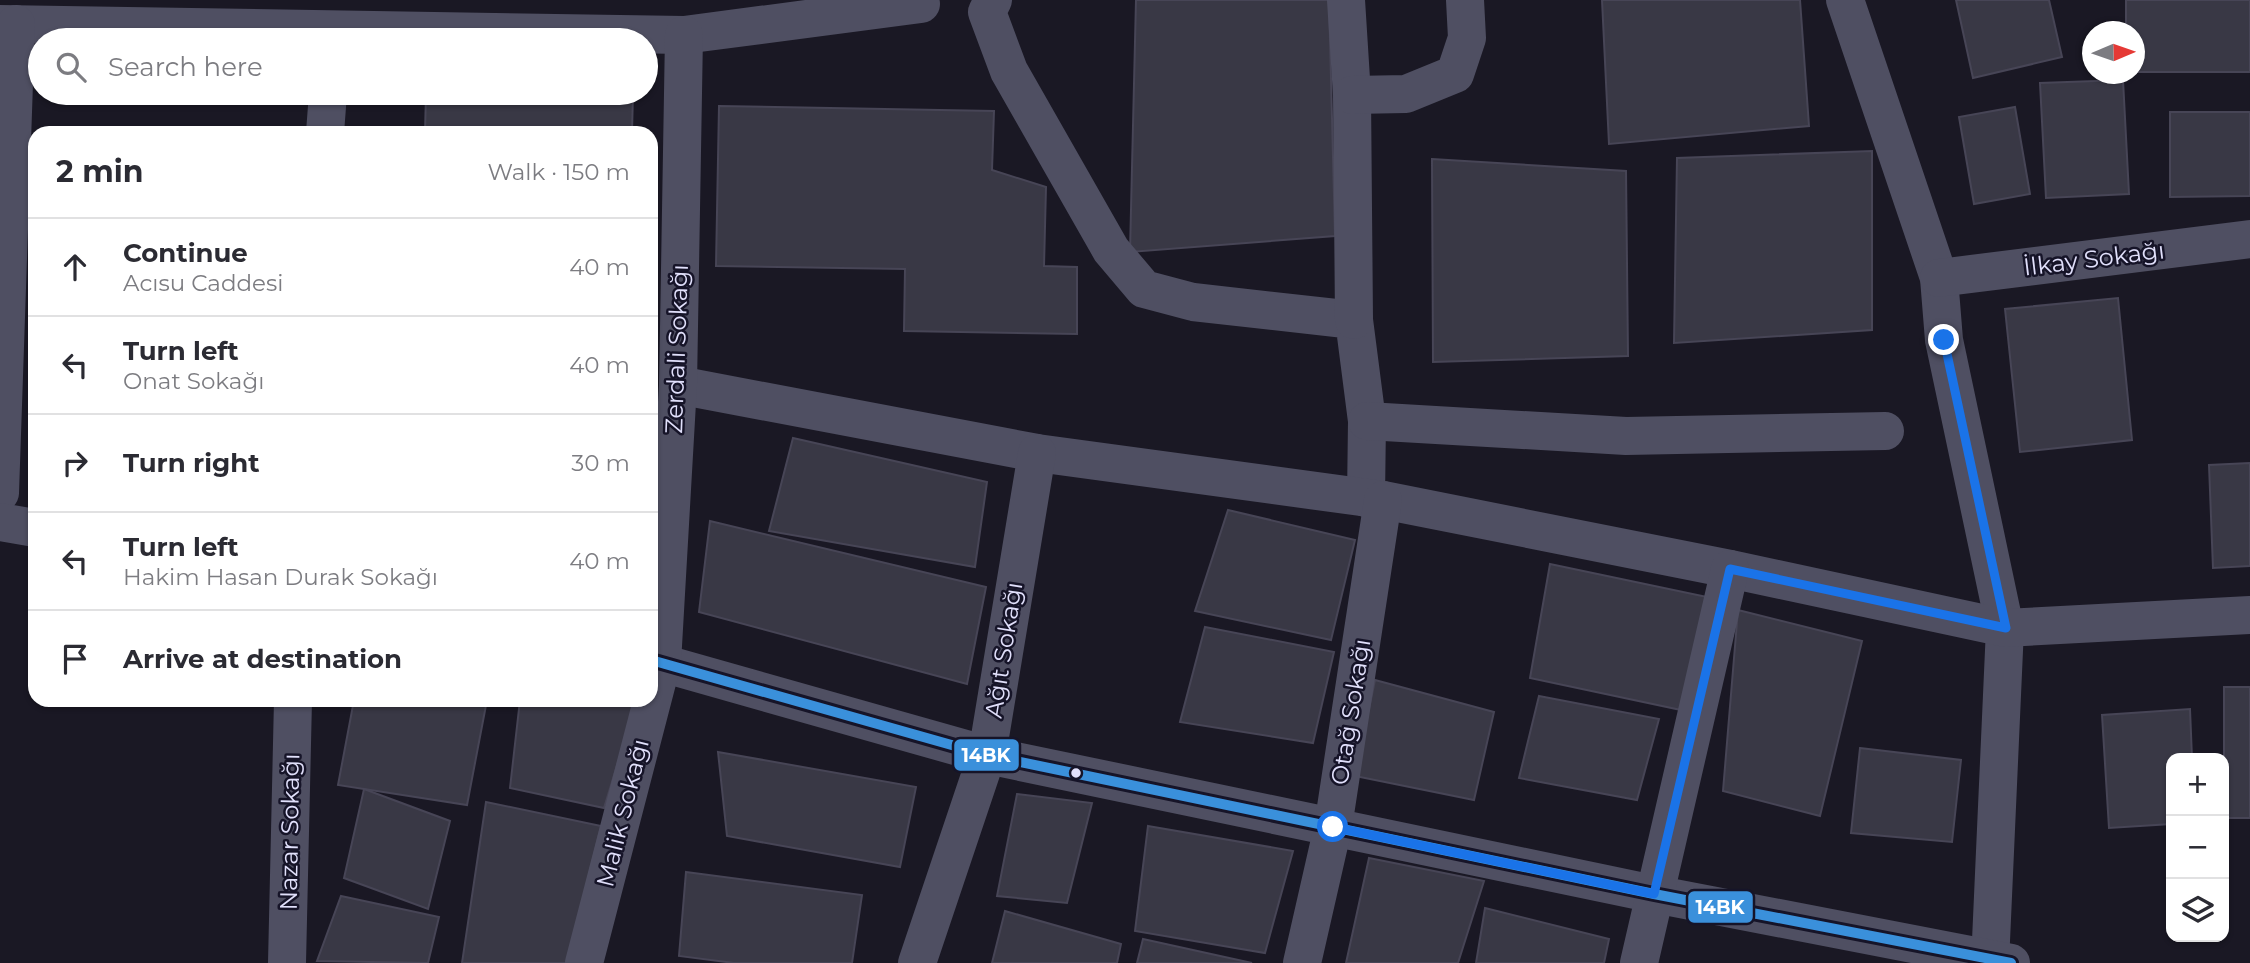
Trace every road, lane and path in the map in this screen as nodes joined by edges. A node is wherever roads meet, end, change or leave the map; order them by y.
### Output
1 (993, 0) edge
2 (1346, 0) edge
3 (1465, 0) edge
4 (1845, 0) edge
5 (920, 2) edge
6 (333, 23) edge
7 (8, 24) edge
8 (479, 28) edge
9 (658, 34) edge
10 (684, 35) junction
11 (1352, 95) junction
12 (327, 105) edge
13 (326, 126) edge
14 (2250, 240) edge
15 (1939, 278) junction
16 (1354, 320) junction
17 (678, 385) junction
18 (1367, 421) junction
19 (1885, 431) dead end
20 (1037, 453) junction
21 (0, 493) edge
22 (1375, 499) junction
23 (0, 522) edge
24 (28, 527) edge
25 (1730, 569) junction
26 (2250, 615) edge
27 (2006, 628) junction
28 (658, 636) edge
29 (658, 662) edge
30 (293, 707) edge
31 (645, 707) edge
32 (987, 755) junction
33 (1333, 827) junction
34 (1654, 894) junction
35 (1997, 962) edge
36 (287, 963) edge
37 (584, 963) edge
38 (917, 963) edge
39 (1302, 963) edge
40 (1639, 963) edge

1 - 16 street
2 - 11 street, Otağ Sokağı
3 - 11 street
4 - 15 street
5 - 10 street
6 - 7 street
6 - 8 street
7 - 21 street
9 - 10 street
10 - 17 street, Zerdali Sokağı
11 - 16 street, Otağ Sokağı
12 - 13 street
14 - 15 street, İlkay Sokağı
15 - 27 street
16 - 18 street, Otağ Sokağı
17 - 20 street
17 - 28 street, Zerdali Sokağı
18 - 19 street
18 - 22 street, Otağ Sokağı
20 - 22 street
20 - 32 street, Ağıt Sokağı
22 - 25 street
22 - 33 street, Otağ Sokağı
23 - 24 street
25 - 27 street
25 - 34 street
26 - 27 street
27 - 35 street
29 - 32 street
30 - 36 street, Nazar Sokağı
31 - 37 street, Malik Sokağı
32 - 33 street
32 - 38 street, Ağıt Sokağı
33 - 34 street
33 - 39 street, Otağ Sokağı
34 - 35 street
34 - 40 street

